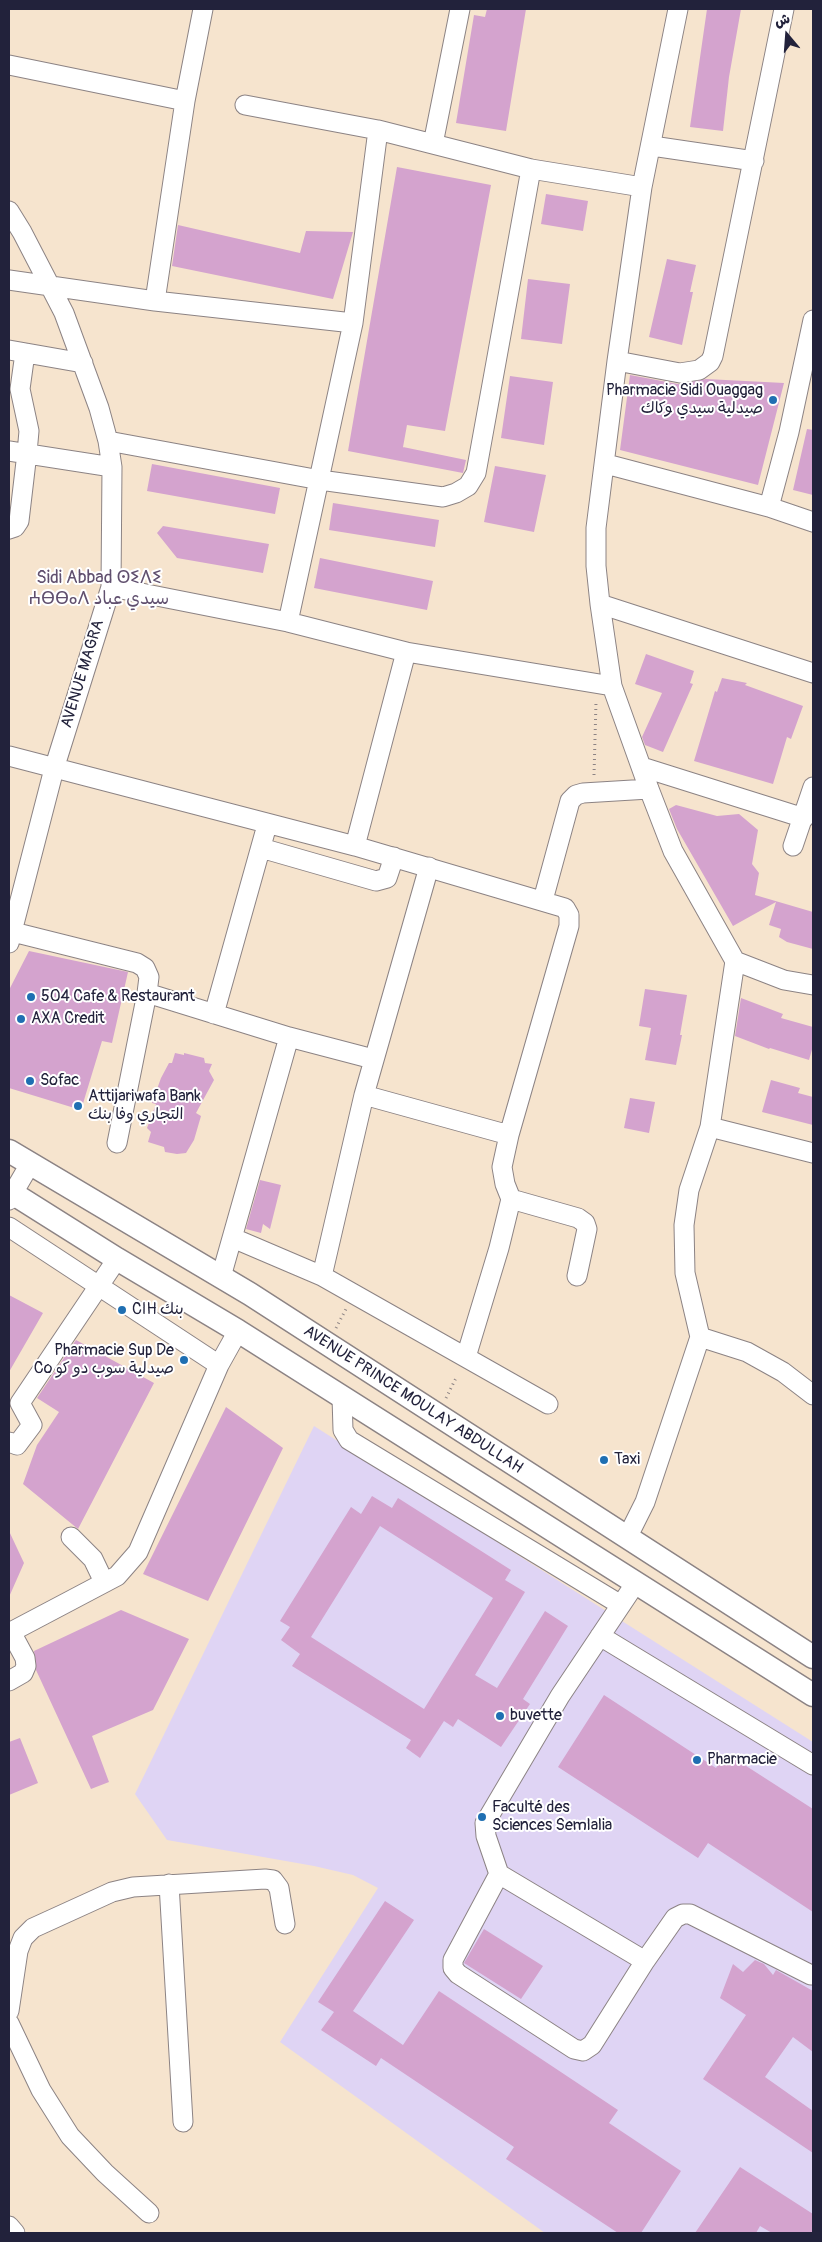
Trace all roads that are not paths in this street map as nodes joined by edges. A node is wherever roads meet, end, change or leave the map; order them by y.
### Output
1 (203, 9) edge
2 (460, 9) edge
3 (678, 9) edge
4 (784, 9) edge
5 (9, 65) edge
6 (185, 101) junction
7 (245, 105) dead end
8 (378, 130) junction
9 (433, 144) junction
10 (652, 146) junction
11 (754, 161) junction
12 (530, 169) junction
13 (642, 187) junction
14 (9, 211) edge
15 (16, 231) edge
16 (9, 280) edge
17 (50, 286) junction
18 (155, 301) junction
19 (813, 320) edge
20 (353, 322) junction
21 (17, 351) edge
22 (617, 361) junction
23 (83, 363) junction
24 (108, 441) junction
25 (18, 452) edge
26 (606, 464) junction
27 (112, 467) junction
28 (320, 480) junction
29 (769, 507) junction
30 (813, 522) edge
31 (9, 529) edge
32 (110, 587) junction
33 (600, 604) junction
34 (288, 622) junction
35 (406, 652) junction
36 (813, 673) edge
37 (604, 685) junction
38 (9, 756) edge
39 (642, 767) junction
40 (54, 769) junction
41 (813, 787) edge
42 (649, 789) junction
43 (804, 818) junction
44 (268, 825) junction
45 (354, 846) junction
46 (793, 846) dead end
47 (261, 848) junction
48 (394, 857) junction
49 (428, 867) junction
50 (543, 900) junction
51 (10, 936) edge
52 (734, 961) junction
53 (813, 985) edge
54 (147, 993) junction
55 (214, 1014) junction
56 (289, 1037) junction
57 (373, 1059) junction
58 (364, 1095) junction
59 (710, 1127) junction
60 (509, 1135) junction
61 (117, 1143) dead end
62 (9, 1151) edge
63 (813, 1153) edge
64 (30, 1164) junction
65 (10, 1194) edge
66 (511, 1199) junction
67 (9, 1227) edge
68 (233, 1238) junction
69 (117, 1260) junction
70 (322, 1276) junction
71 (577, 1276) dead end
72 (221, 1277) junction
73 (100, 1285) junction
74 (238, 1331) junction
75 (700, 1337) junction
76 (466, 1357) junction
77 (219, 1365) junction
78 (813, 1395) edge
79 (342, 1397) junction
80 (548, 1404) dead end
81 (9, 1442) edge
82 (71, 1537) dead end
83 (627, 1538) junction
84 (104, 1582) junction
85 (636, 1584) junction
86 (621, 1605) junction
87 (10, 1632) edge
88 (600, 1636) junction
89 (813, 1657) edge
90 (9, 1681) edge
91 (813, 1695) edge
92 (813, 1765) edge
93 (499, 1874) junction
94 (169, 1884) junction
95 (285, 1924) dead end
96 (645, 1961) junction
97 (811, 1975) dead end
98 (9, 2011) edge
99 (9, 2023) edge
100 (183, 2122) dead end
101 (149, 2213) dead end
102 (9, 2226) edge
103 (15, 2233) edge

1 - 6 street
2 - 9 street
3 - 10 street
4 - 11 street
5 - 6 street
6 - 18 street
7 - 8 street
8 - 9 street
8 - 20 street
9 - 12 street
10 - 11 street
10 - 13 street
11 - 22 street
12 - 13 street
12 - 28 street
13 - 22 street
14 - 15 street, AVENUE MAGRA
15 - 17 street, AVENUE MAGRA
16 - 17 street
17 - 18 street
17 - 23 street, AVENUE MAGRA
18 - 20 street
19 - 29 street
20 - 28 street
21 - 23 street
21 - 25 street
22 - 26 street
23 - 24 street, AVENUE MAGRA
24 - 27 street, AVENUE MAGRA
24 - 28 street
25 - 27 street
25 - 31 street
26 - 29 street
26 - 33 street
27 - 32 street, AVENUE MAGRA
28 - 34 street
29 - 30 street
32 - 34 street
32 - 40 street, AVENUE MAGRA
33 - 36 street
33 - 37 street
34 - 35 street
35 - 37 street
35 - 45 street
37 - 39 street
38 - 40 street
39 - 42 street
39 - 43 street
40 - 44 street
40 - 51 street, AVENUE MAGRA
41 - 43 street
42 - 50 street
42 - 52 street
43 - 46 street
44 - 45 street
44 - 47 street
45 - 48 street
47 - 48 street
47 - 55 street
48 - 49 street
49 - 50 street
49 - 57 street
50 - 60 street
51 - 54 street
52 - 53 street
52 - 59 street
54 - 55 street
54 - 61 street
55 - 56 street
56 - 57 street
56 - 68 street
57 - 58 street
58 - 60 street
58 - 70 street
59 - 63 street
59 - 75 street
60 - 66 street
62 - 64 main road, AVENUE PRINCE MOULAY ABDULLAH
64 - 65 street
64 - 72 main road, AVENUE PRINCE MOULAY ABDULLAH
65 - 69 main road
66 - 71 street
66 - 76 street
67 - 73 street
68 - 70 street
68 - 72 street
69 - 73 street
69 - 74 main road
70 - 76 street
72 - 83 main road, AVENUE PRINCE MOULAY ABDULLAH
73 - 77 street
73 - 81 street
74 - 77 street
74 - 79 main road
75 - 78 street
75 - 83 street
76 - 80 street
77 - 84 street
79 - 85 main road
79 - 86 street
82 - 84 street
83 - 89 main road, AVENUE PRINCE MOULAY ABDULLAH
84 - 87 street
85 - 86 street
85 - 91 main road
86 - 88 street
87 - 90 street
88 - 92 street
88 - 93 street
93 - 96 street
93 - 96 street
94 - 95 street
94 - 98 street
94 - 100 street
96 - 97 street
99 - 101 street
102 - 103 street

